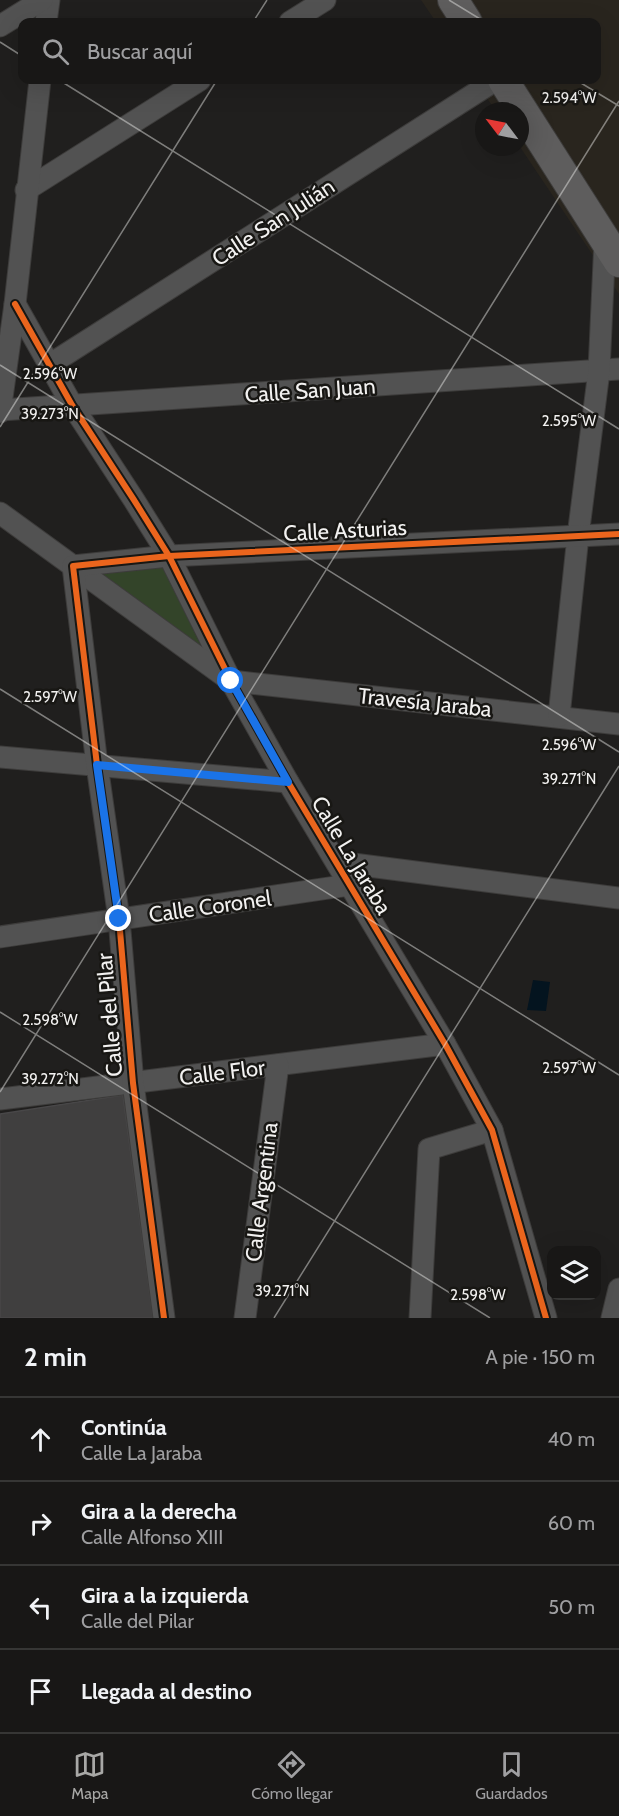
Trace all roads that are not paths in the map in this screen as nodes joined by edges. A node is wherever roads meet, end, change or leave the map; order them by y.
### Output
1 (42, 0) edge
2 (49, 0) edge
3 (325, 0) edge
4 (453, 0) edge
5 (47, 18) edge
6 (296, 18) edge
7 (464, 18) edge
8 (0, 26) edge
9 (39, 84) edge
10 (194, 84) edge
11 (490, 84) edge
12 (506, 84) edge
13 (26, 190) junction
14 (612, 251) edge
15 (15, 304) junction
16 (49, 364) junction
17 (609, 370) edge
18 (72, 405) junction
19 (0, 411) edge
20 (0, 513) edge
21 (619, 534) edge
22 (578, 536) junction
23 (168, 556) junction
24 (73, 566) junction
25 (231, 681) junction
26 (559, 716) junction
27 (619, 724) edge
28 (0, 757) edge
29 (97, 765) junction
30 (288, 782) junction
31 (346, 881) junction
32 (619, 898) edge
33 (119, 919) junction
34 (0, 937) edge
35 (445, 1044) junction
36 (278, 1065) junction
37 (133, 1083) junction
38 (0, 1099) edge
39 (492, 1130) junction
40 (619, 1289) edge
41 (164, 1318) edge
42 (245, 1318) edge
43 (420, 1318) edge
44 (546, 1318) edge
45 (612, 1318) edge

1 - 8 street
2 - 5 street
3 - 6 street
4 - 7 street
9 - 13 street
10 - 13 street
11 - 16 street, Calle San Julián
12 - 14 street
13 - 15 street
14 - 17 street
15 - 16 street, Calle La Jaraba
15 - 19 street
16 - 18 street, Calle La Jaraba
17 - 18 street, Calle San Juan
17 - 22 street
18 - 19 street, Calle San Juan
18 - 23 street, Calle La Jaraba
20 - 24 street
21 - 22 street, Calle Asturias
22 - 23 street, Calle Asturias
22 - 26 street
23 - 24 street, Calle Asturias
23 - 25 street, Calle La Jaraba
24 - 25 street
24 - 29 street, Calle del Pilar
25 - 26 street, Travesía Jaraba
25 - 30 street, Calle La Jaraba
26 - 27 street, Travesía Jaraba
28 - 29 street
29 - 30 street
29 - 33 street, Calle del Pilar
30 - 31 street, Calle La Jaraba
31 - 32 street, Calle Coronel
31 - 33 street, Calle Coronel
31 - 35 street, Calle La Jaraba
33 - 34 street, Calle Coronel
33 - 37 street, Calle del Pilar
35 - 36 street, Calle Flor
35 - 39 street, Calle La Jaraba
36 - 37 street, Calle Flor
36 - 42 street, Calle Argentina
37 - 38 street, Calle Flor
37 - 41 street, Calle del Pilar
39 - 43 street
39 - 44 street, Calle La Jaraba
40 - 45 street

